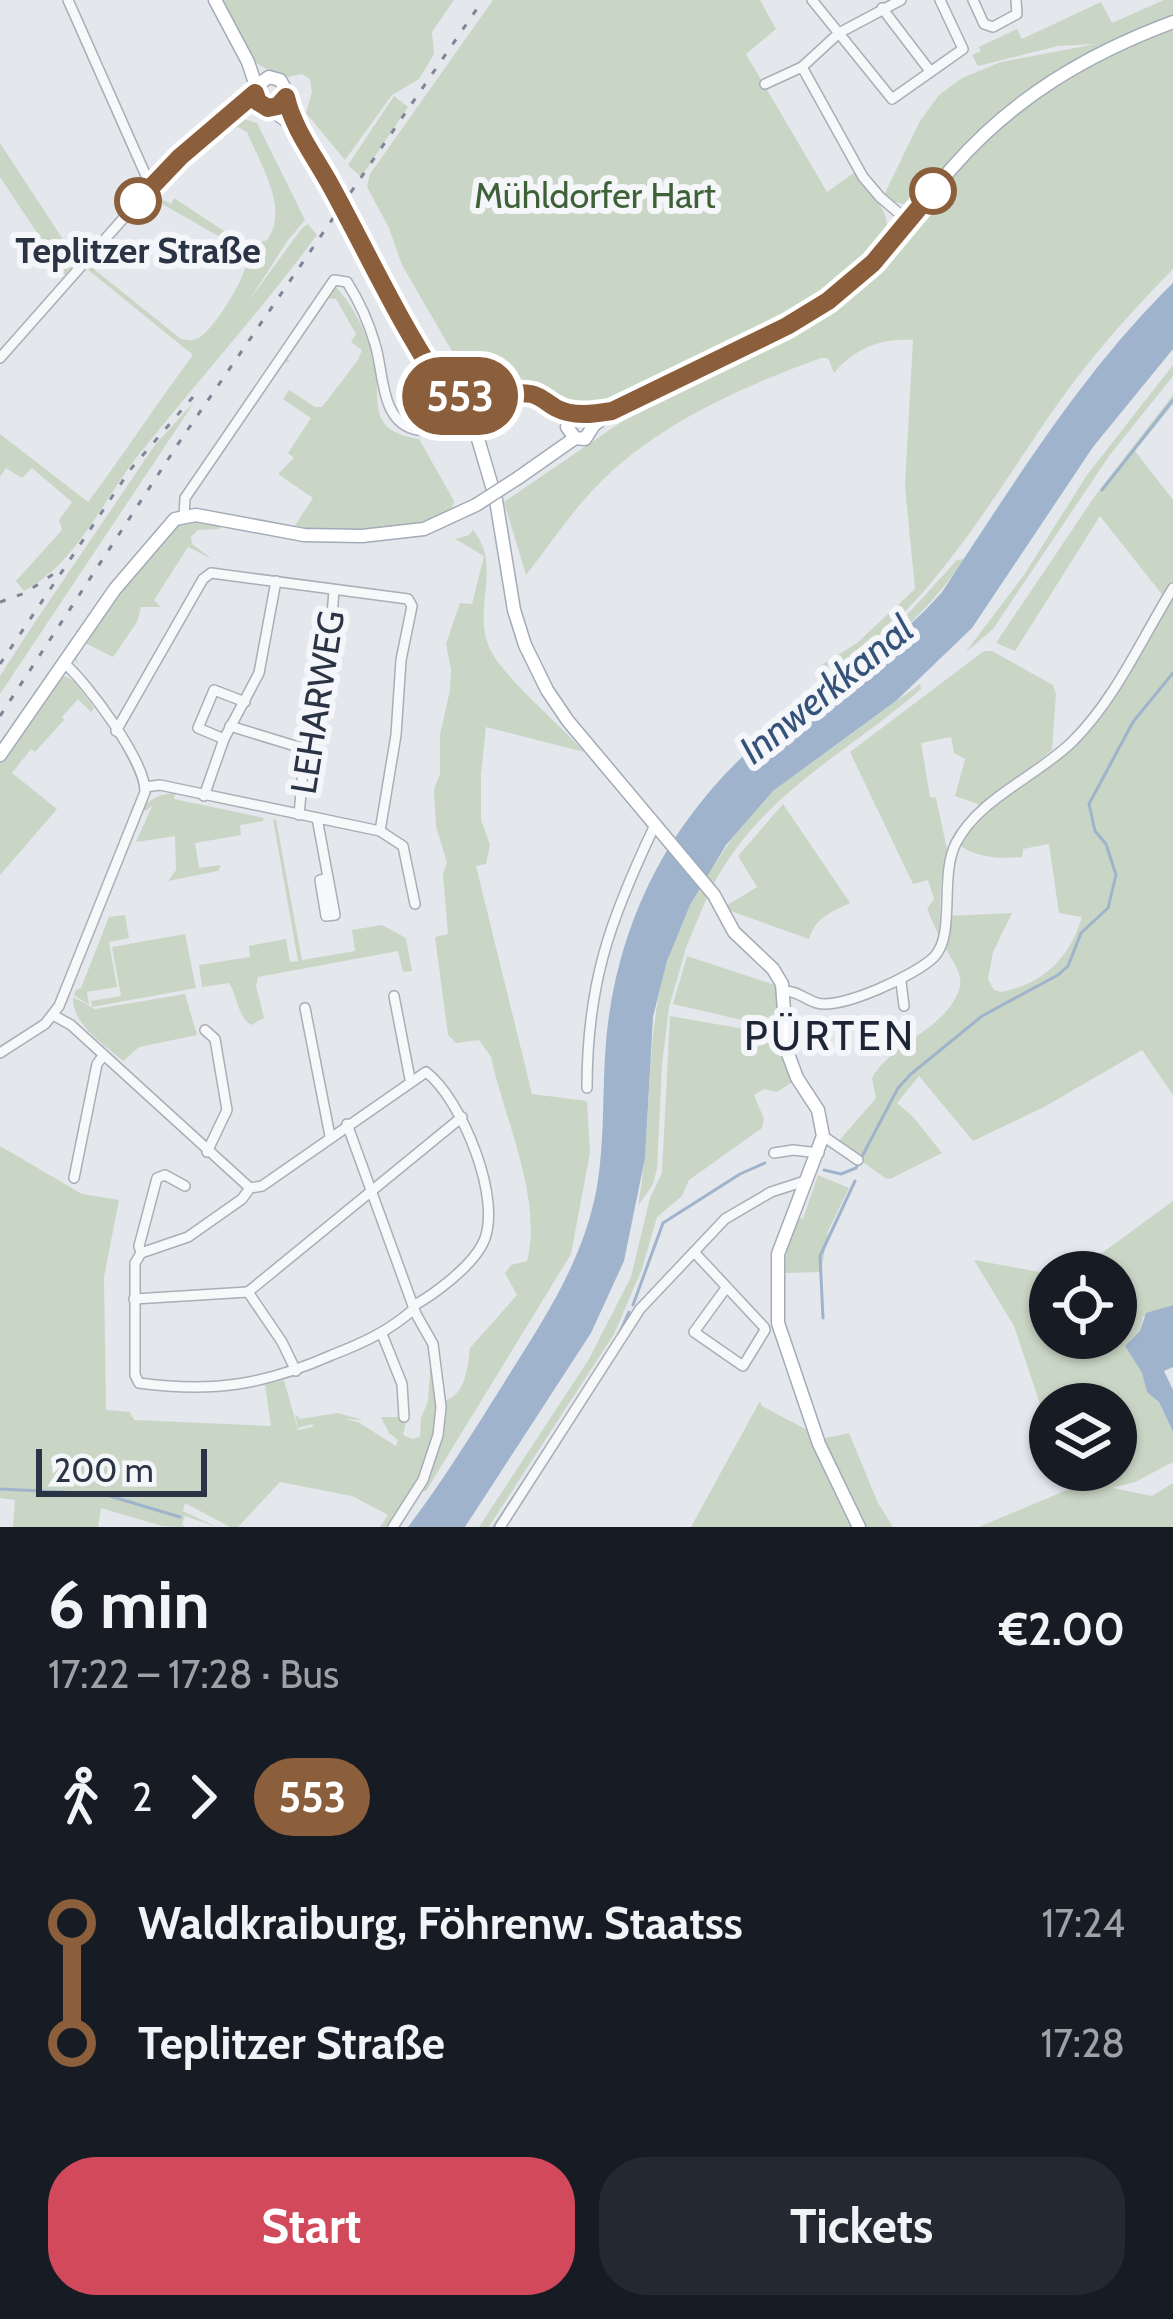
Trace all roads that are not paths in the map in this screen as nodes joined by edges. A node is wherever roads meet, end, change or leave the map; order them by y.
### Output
1 (68, 0) edge
2 (215, 0) edge
3 (812, 0) edge
4 (901, 0) edge
5 (940, 0) edge
6 (973, 0) edge
7 (1016, 0) edge
8 (884, 5) edge
9 (1173, 22) edge
10 (839, 33) junction
11 (248, 62) junction
12 (802, 67) junction
13 (930, 71) junction
14 (269, 77) junction
15 (765, 84) dead end
16 (255, 90) junction
17 (286, 97) junction
18 (267, 107) junction
19 (234, 114) junction
20 (301, 137) junction
21 (151, 187) junction
22 (927, 198) junction
23 (885, 202) junction
24 (905, 224) junction
25 (0, 340) edge
26 (9, 349) junction
27 (0, 358) edge
28 (460, 412) junction
29 (577, 424) junction
30 (184, 516) junction
31 (277, 581) junction
32 (1173, 588) edge
33 (334, 590) junction
34 (63, 662) junction
35 (244, 702) junction
36 (230, 726) junction
37 (116, 731) junction
38 (224, 739) junction
39 (305, 749) junction
40 (0, 755) edge
41 (144, 785) junction
42 (164, 787) junction
43 (204, 796) junction
44 (299, 814) junction
45 (317, 818) junction
46 (380, 831) junction
47 (655, 831) junction
48 (328, 878) dead end
49 (415, 904) dead end
50 (901, 982) junction
51 (784, 991) junction
52 (394, 997) dead end
53 (63, 999) junction
54 (904, 1006) dead end
55 (304, 1008) dead end
56 (53, 1016) junction
57 (71, 1025) junction
58 (205, 1030) dead end
59 (0, 1053) edge
60 (103, 1056) junction
61 (410, 1079) junction
62 (587, 1088) dead end
63 (463, 1117) junction
64 (347, 1124) junction
65 (331, 1136) junction
66 (823, 1136) junction
67 (207, 1152) junction
68 (774, 1153) dead end
69 (819, 1153) junction
70 (858, 1160) dead end
71 (74, 1178) dead end
72 (806, 1181) junction
73 (184, 1186) dead end
74 (250, 1188) junction
75 (372, 1191) junction
76 (694, 1252) junction
77 (141, 1253) junction
78 (727, 1288) junction
79 (248, 1292) junction
80 (134, 1299) junction
81 (413, 1308) junction
82 (382, 1334) junction
83 (296, 1371) junction
84 (404, 1417) dead end
85 (393, 1527) edge
86 (500, 1527) edge
87 (859, 1527) edge

1 - 21 street
2 - 11 main road
3 - 10 street
4 - 8 street
5 - 13 street
6 - 7 street
8 - 10 street
8 - 13 street
9 - 22 main road
10 - 12 street
10 - 13 street
11 - 14 main road
11 - 16 main road
12 - 15 street
12 - 23 street
14 - 16 main road
14 - 17 main road
16 - 18 main road
16 - 19 street
17 - 18 main road
17 - 20 main road
18 - 19 street
18 - 20 main road
19 - 21 street
20 - 28 main road
21 - 26 street
22 - 23 street
22 - 24 main road
23 - 24 street
24 - 29 main road
25 - 26 street
26 - 27 street
28 - 29 main road
28 - 30 street
28 - 47 main road
29 - 30 main road, bridge
30 - 34 main road
31 - 33 street
31 - 35 street
31 - 37 street
32 - 50 street
33 - 39 street, LEHARWEG
33 - 46 street
34 - 37 street
34 - 40 main road
35 - 36 street
35 - 38 street
36 - 38 street
36 - 39 street
37 - 41 street
38 - 43 street
39 - 44 street, LEHARWEG
41 - 42 street
41 - 42 street
41 - 53 street
42 - 43 street
43 - 44 street
44 - 45 street
45 - 46 street
45 - 48 street
46 - 49 street
47 - 51 main road
47 - 62 street
50 - 51 street
50 - 54 street
51 - 66 main road
52 - 61 street
53 - 56 street
53 - 57 street
55 - 65 street
56 - 57 street
56 - 59 street
57 - 60 street
58 - 67 street
60 - 67 street
60 - 71 street
61 - 63 street
61 - 64 street
63 - 75 street
63 - 81 street
64 - 65 street
64 - 75 street
65 - 74 street
66 - 69 main road
66 - 70 street
67 - 74 street
68 - 69 street
69 - 72 main road
72 - 76 street
72 - 87 main road
73 - 77 street
74 - 77 street
75 - 79 street
75 - 81 street
76 - 78 street
76 - 86 street
77 - 80 street
78 - 78 street
79 - 80 street
79 - 83 street
80 - 83 street
81 - 82 street
81 - 85 street
82 - 83 street
82 - 84 street

